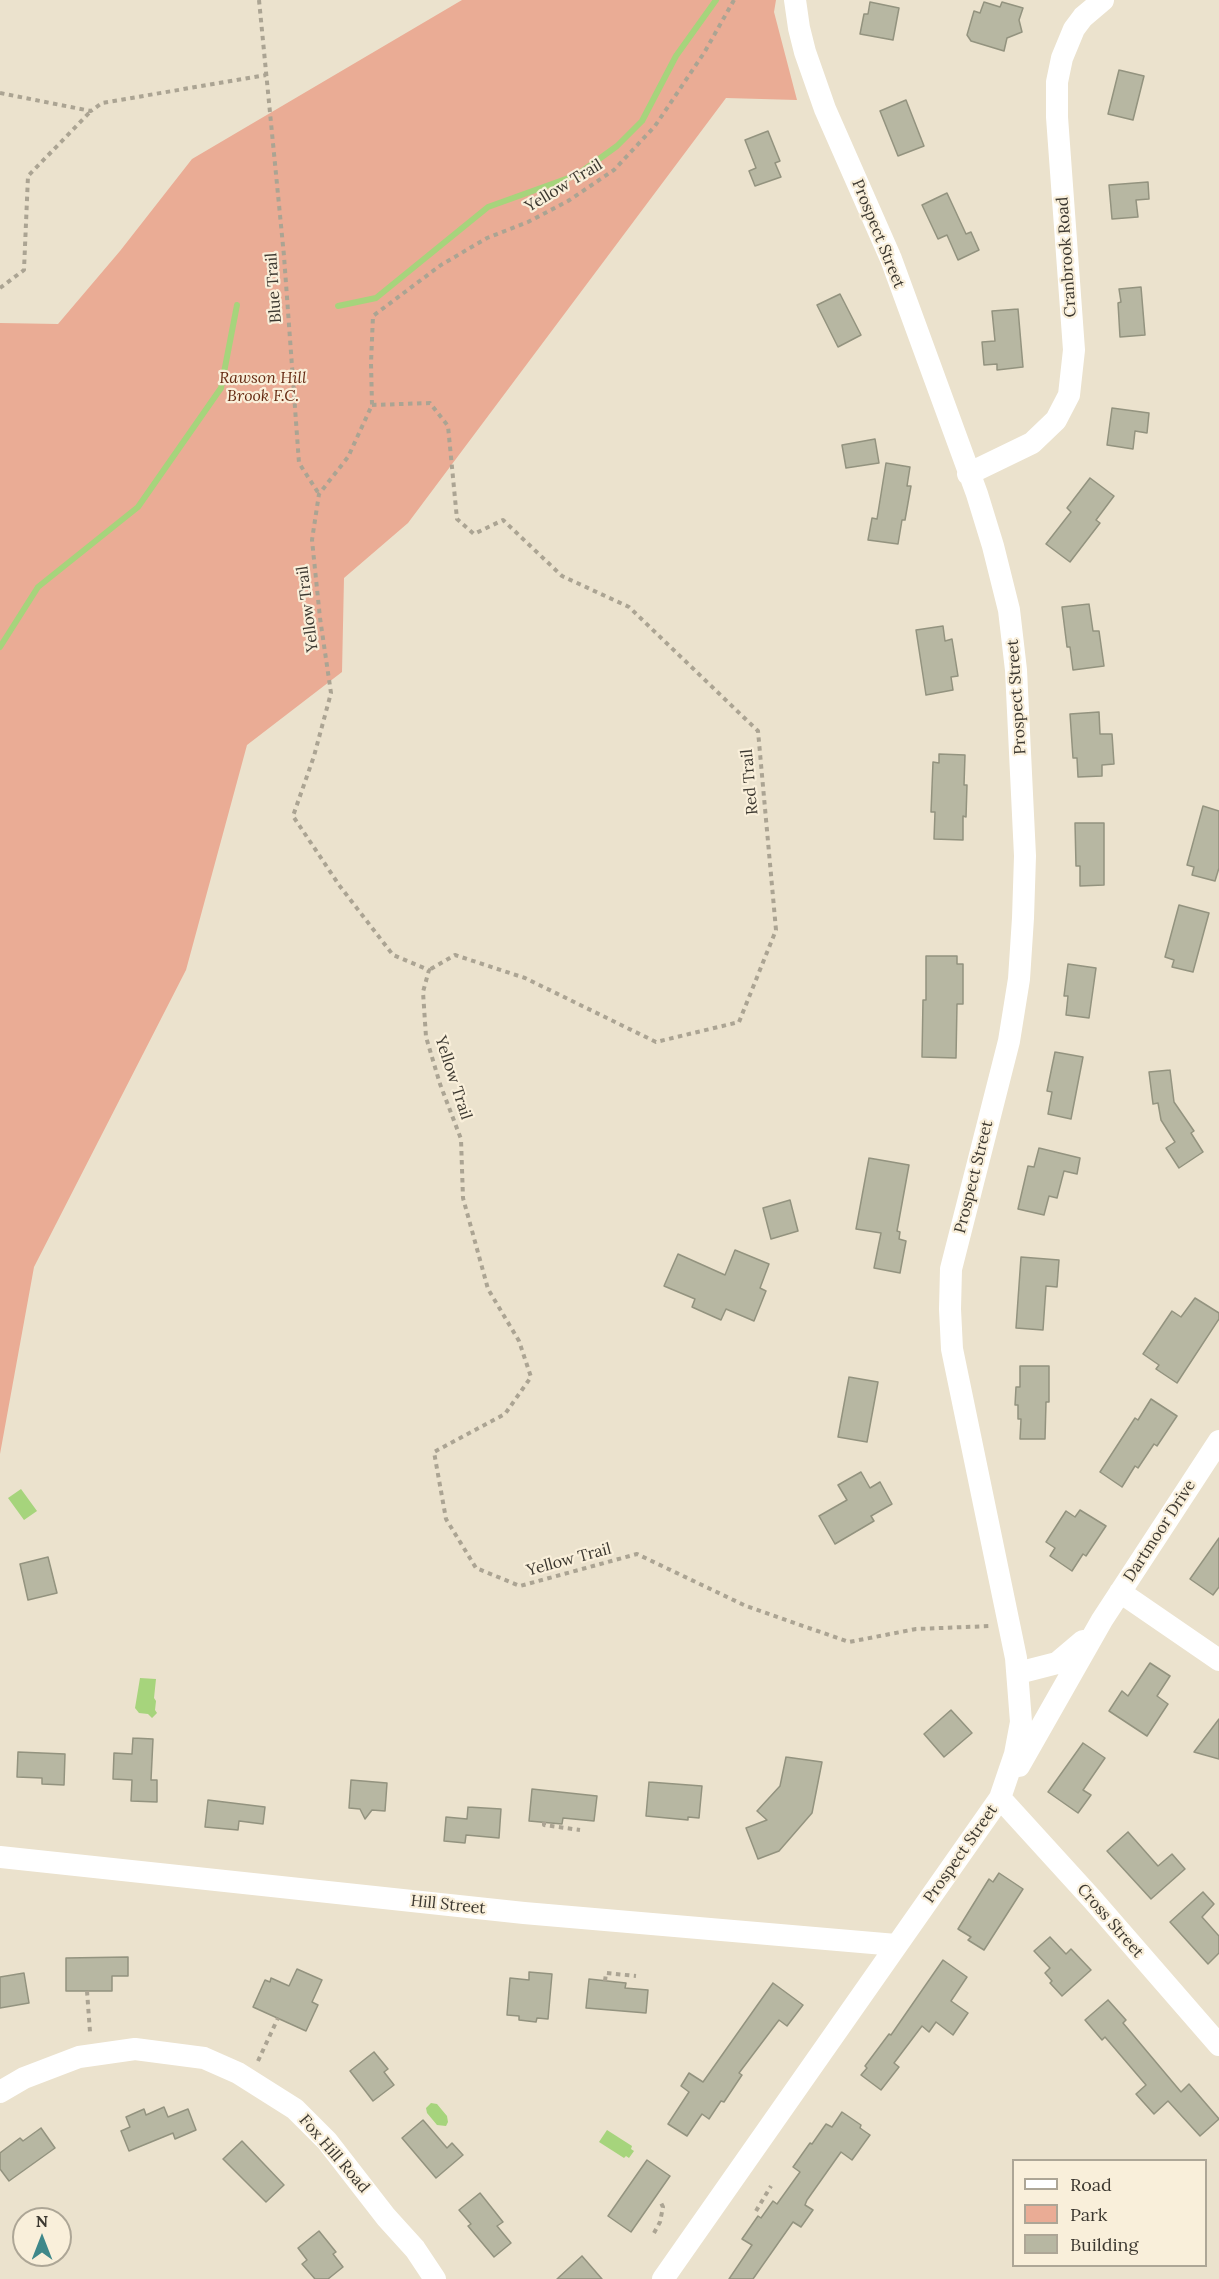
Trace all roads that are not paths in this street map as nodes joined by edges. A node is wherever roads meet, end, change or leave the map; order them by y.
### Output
1 (795, 0) edge
2 (1103, 0) edge
3 (968, 474) junction
4 (1219, 1441) edge
5 (1120, 1592) junction
6 (1102, 1620) junction
7 (1219, 1660) edge
8 (1018, 1673) junction
9 (1060, 1694) junction
10 (1021, 1708) junction
11 (1000, 1798) junction
12 (0, 1857) edge
13 (896, 1946) junction
14 (1219, 2045) edge
15 (0, 2092) edge
16 (435, 2279) edge
17 (663, 2279) edge

1 - 3 street, Prospect Street
2 - 3 street, Cranbrook Road
3 - 8 street, Prospect Street
4 - 5 street, Dartmoor Drive
5 - 6 street, Dartmoor Drive
5 - 7 street
6 - 8 street, Dartmoor Drive
6 - 9 street, Dartmoor Drive
8 - 10 street, Prospect Street
9 - 10 street
9 - 11 street, Dartmoor Drive
10 - 11 street, Prospect Street
11 - 13 street, Prospect Street
11 - 14 street, Cross Street
12 - 13 street, Hill Street
13 - 17 street, Prospect Street
15 - 16 street, Fox Hill Road

